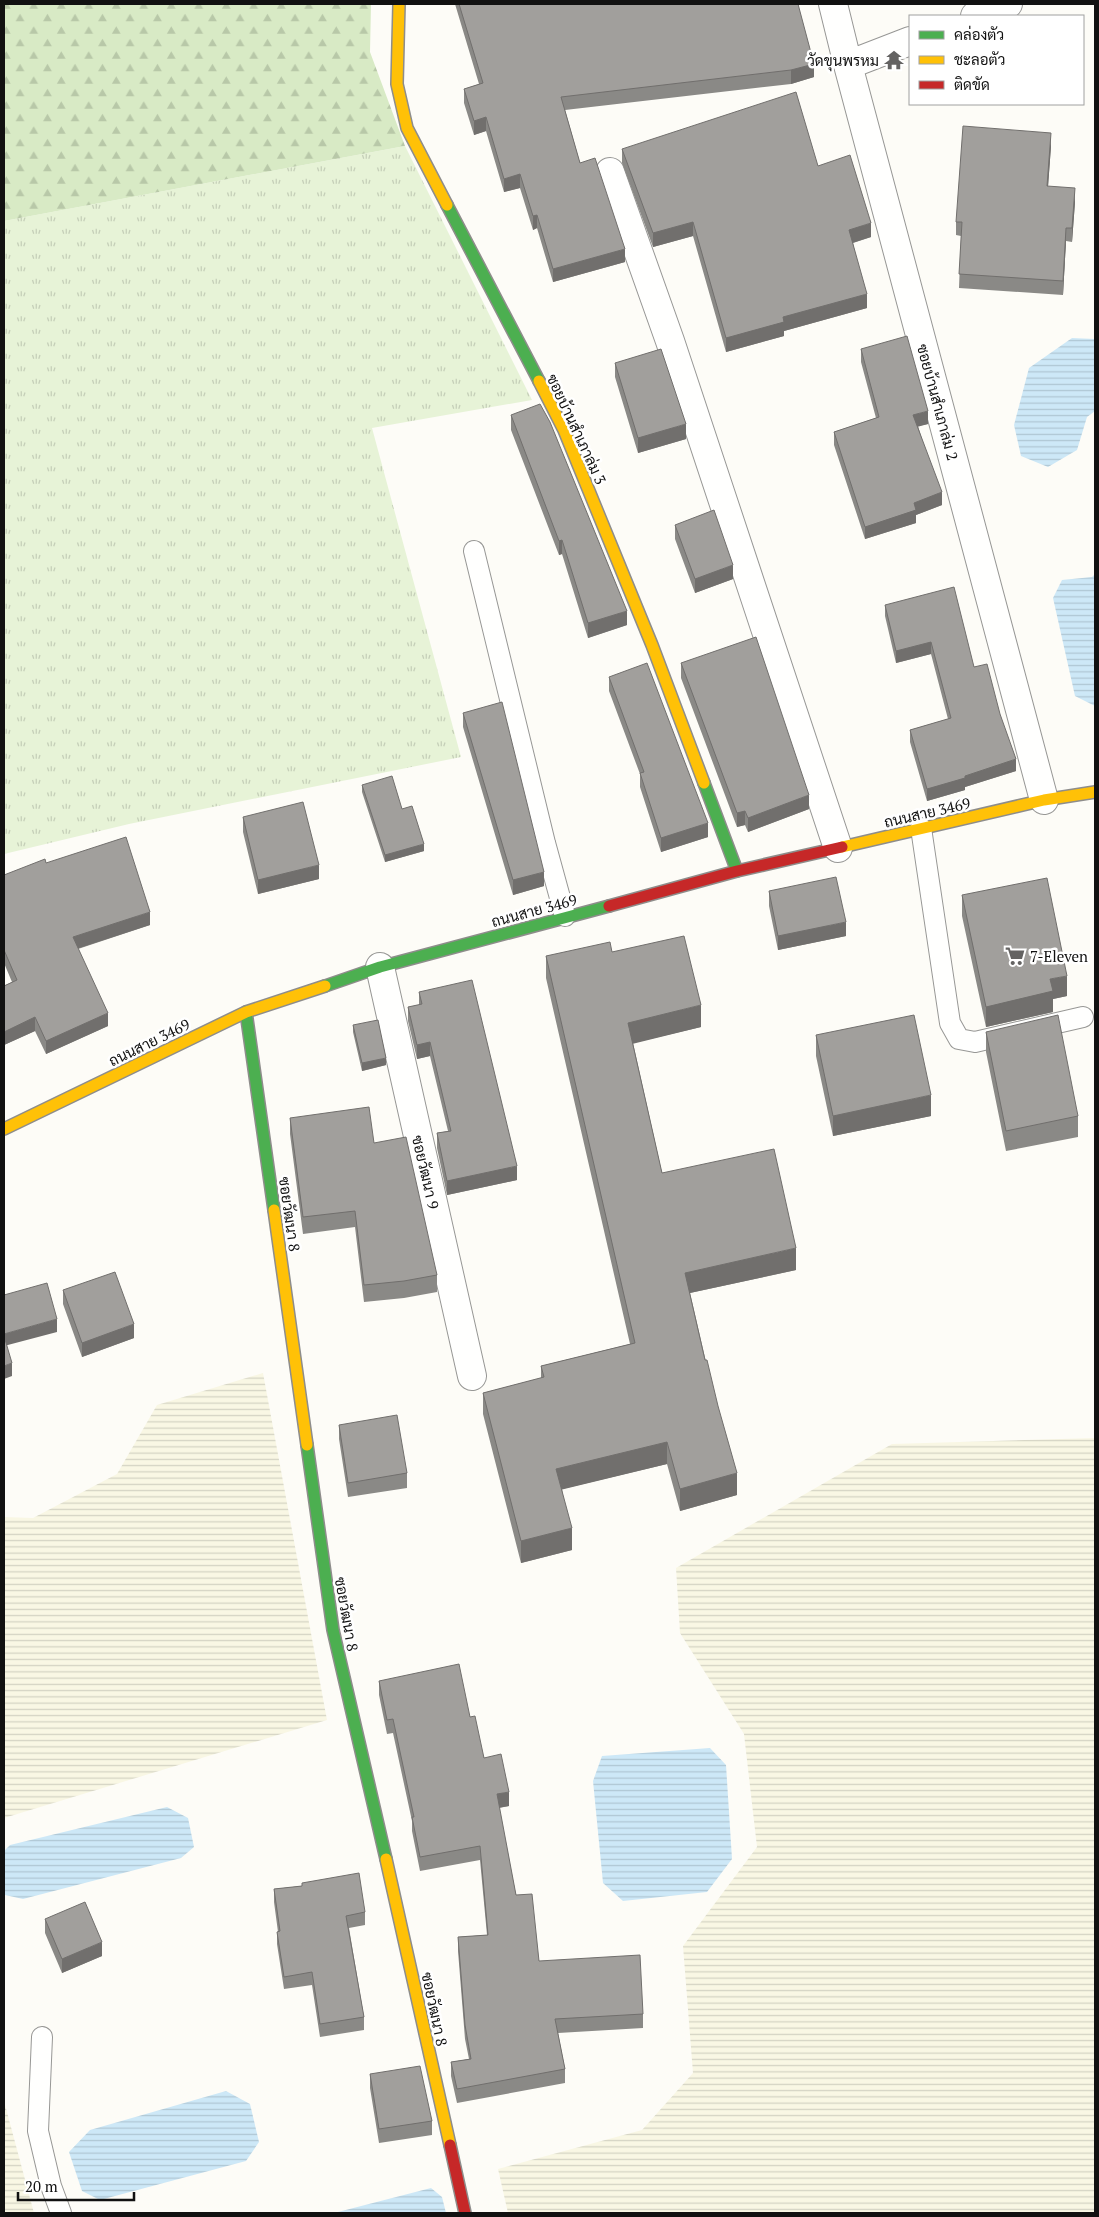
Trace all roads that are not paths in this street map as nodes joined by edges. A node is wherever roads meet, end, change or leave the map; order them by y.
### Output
1 (399, 4) edge
2 (833, 4) edge
3 (1008, 4) edge
4 (978, 15) edge
5 (909, 41) edge
6 (848, 65) junction
7 (610, 172) dead end
8 (474, 551) dead end
9 (1095, 792) edge
10 (1044, 800) junction
11 (921, 828) junction
12 (838, 848) junction
13 (737, 872) junction
14 (565, 916) junction
15 (380, 967) junction
16 (246, 1012) junction
17 (1082, 1017) dead end
18 (4, 1129) edge
19 (472, 1376) dead end
20 (42, 2038) dead end
21 (61, 2213) edge
22 (465, 2213) edge

1 - 13 street, ซอยบ้านสำเภาล่ม 3
2 - 6 street, ซอยบ้านสำเภาล่ม 2
3 - 4 street
5 - 6 street
6 - 10 street, ซอยบ้านสำเภาล่ม 2
7 - 12 street
8 - 14 lane
9 - 10 street, ถนนสาย 3469
10 - 11 street, ถนนสาย 3469
11 - 12 street, ถนนสาย 3469
11 - 17 lane
12 - 13 street, ถนนสาย 3469
13 - 14 street, ถนนสาย 3469
14 - 15 street, ถนนสาย 3469
15 - 16 street, ถนนสาย 3469
15 - 19 street, ซอยวัฒนา 9
16 - 18 street, ถนนสาย 3469
16 - 22 street, ซอยวัฒนา 8
20 - 21 lane

